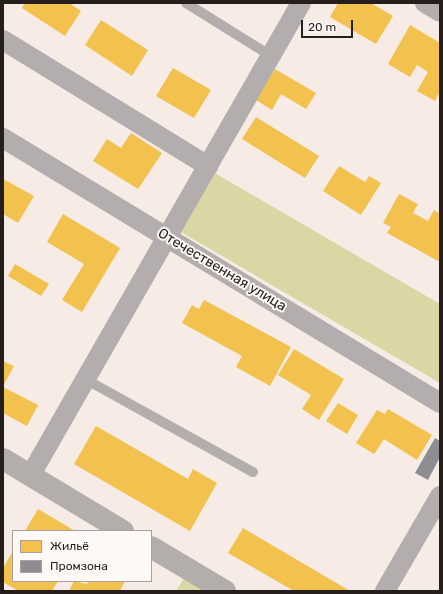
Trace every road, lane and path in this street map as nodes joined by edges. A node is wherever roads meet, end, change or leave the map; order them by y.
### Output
1 (186, 3) edge
2 (301, 3) edge
3 (425, 3) edge
4 (440, 12) edge
5 (3, 40) edge
6 (271, 56) junction
7 (3, 138) edge
8 (208, 166) junction
9 (167, 237) junction
10 (85, 379) junction
11 (440, 403) edge
12 (3, 459) edge
13 (253, 472) dead end
14 (30, 476) junction
15 (440, 496) edge
16 (122, 530) edge
17 (152, 548) edge
18 (225, 591) edge
19 (385, 591) edge

1 - 6 lane
2 - 6 street
3 - 4 street
5 - 8 street
6 - 8 street
7 - 9 street, Отечественная улица
8 - 9 street
9 - 10 street
9 - 11 street, Отечественная улица
10 - 13 lane
10 - 14 street
12 - 14 street
14 - 16 street
15 - 19 street
17 - 18 street

